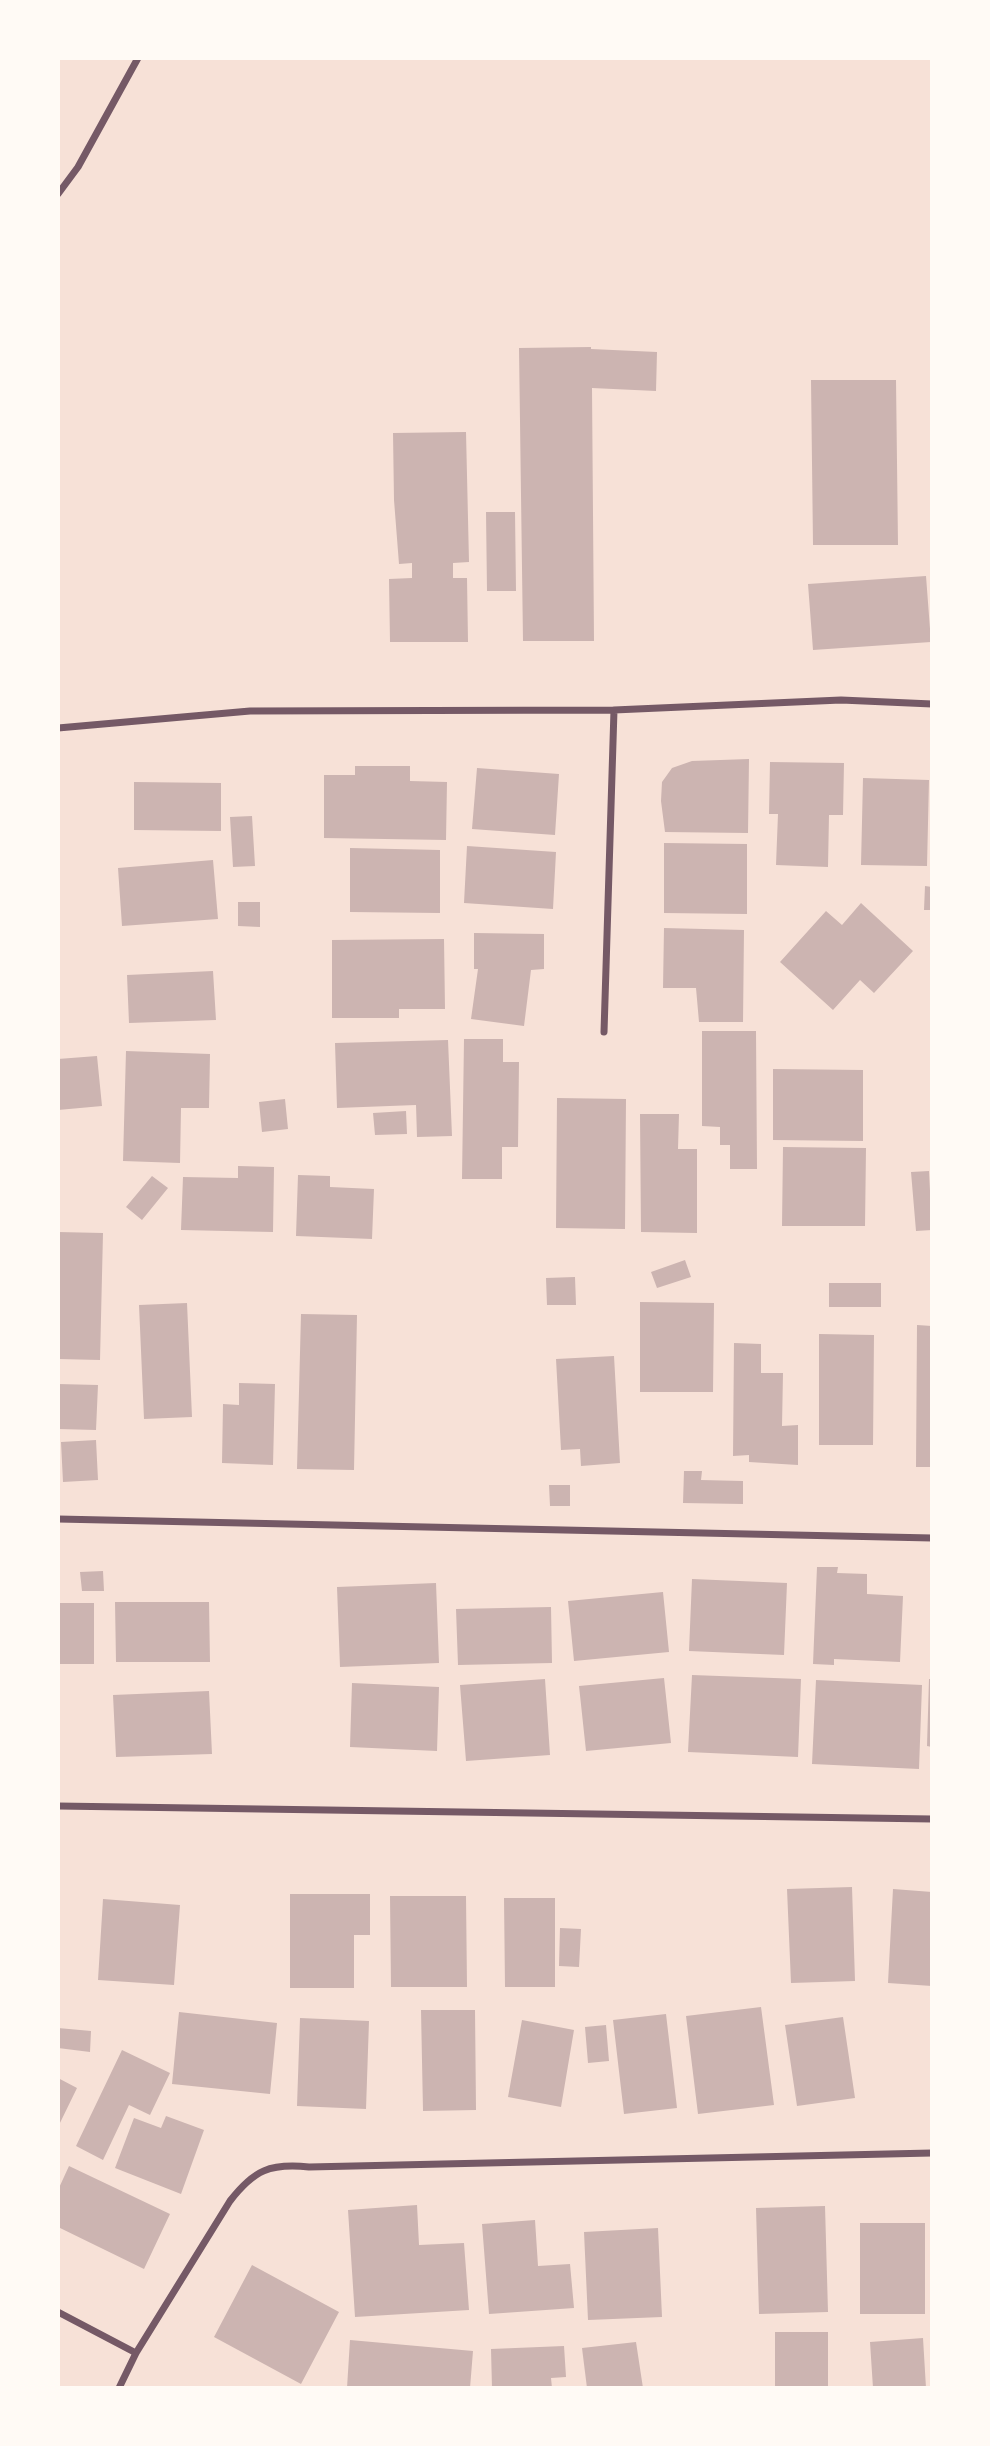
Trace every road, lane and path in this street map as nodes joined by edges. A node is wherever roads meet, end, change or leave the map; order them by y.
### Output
1 (138, 58) edge
2 (58, 194) edge
3 (932, 704) edge
4 (614, 710) junction
5 (58, 728) edge
6 (604, 1032) dead end
7 (58, 1519) edge
8 (932, 1538) edge
9 (58, 1806) edge
10 (932, 1819) edge
11 (932, 2153) edge
12 (58, 2312) edge
13 (136, 2353) junction
14 (119, 2388) edge

1 - 2 street
3 - 4 street
4 - 5 street
4 - 6 street
7 - 8 street
9 - 10 street
11 - 13 street
12 - 13 street
13 - 14 street

